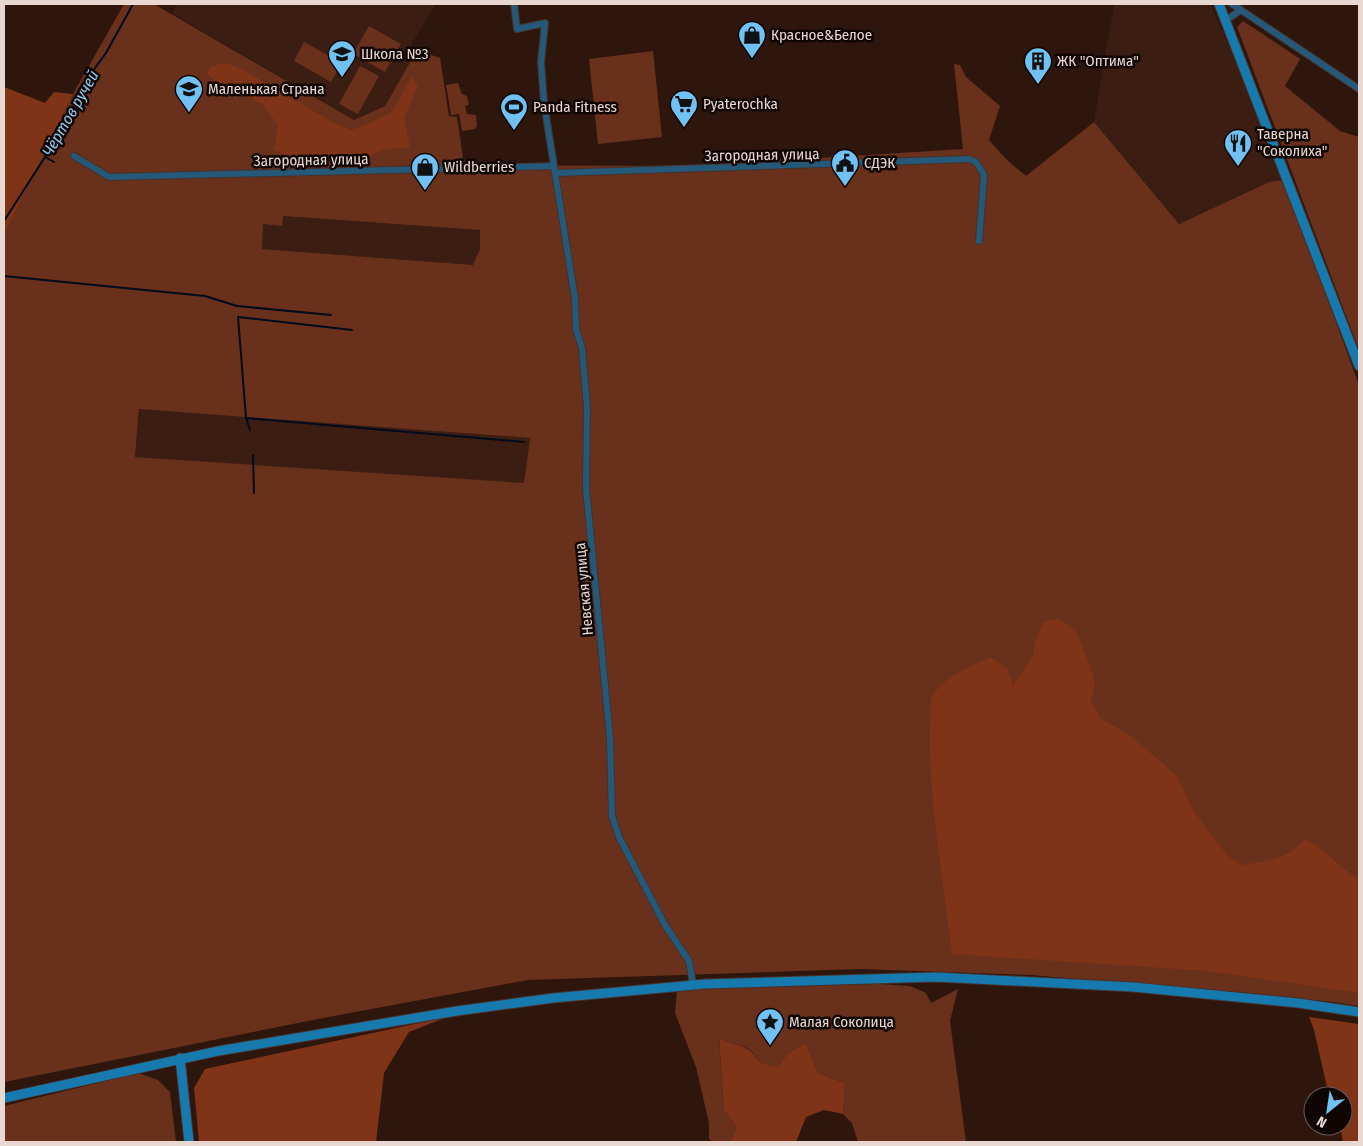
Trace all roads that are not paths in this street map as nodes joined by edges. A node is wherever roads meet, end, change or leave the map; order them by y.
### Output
1 (514, 4) edge
2 (1219, 4) edge
3 (1232, 4) edge
4 (1241, 10) junction
5 (1226, 20) junction
6 (1359, 88) edge
7 (74, 156) dead end
8 (554, 166) junction
9 (555, 173) junction
10 (979, 241) dead end
11 (1359, 366) edge
12 (693, 985) junction
13 (1359, 1012) edge
14 (180, 1058) junction
15 (4, 1098) edge
16 (189, 1142) edge

1 - 8 street, Невская улица
2 - 5 street
3 - 4 street
4 - 5 street
4 - 6 street
5 - 11 street
7 - 8 street, Загородная улица
8 - 9 street, Невская улица
9 - 10 street, Загородная улица
9 - 12 street, Невская улица
12 - 13 street
12 - 14 street
14 - 15 street
14 - 16 street

